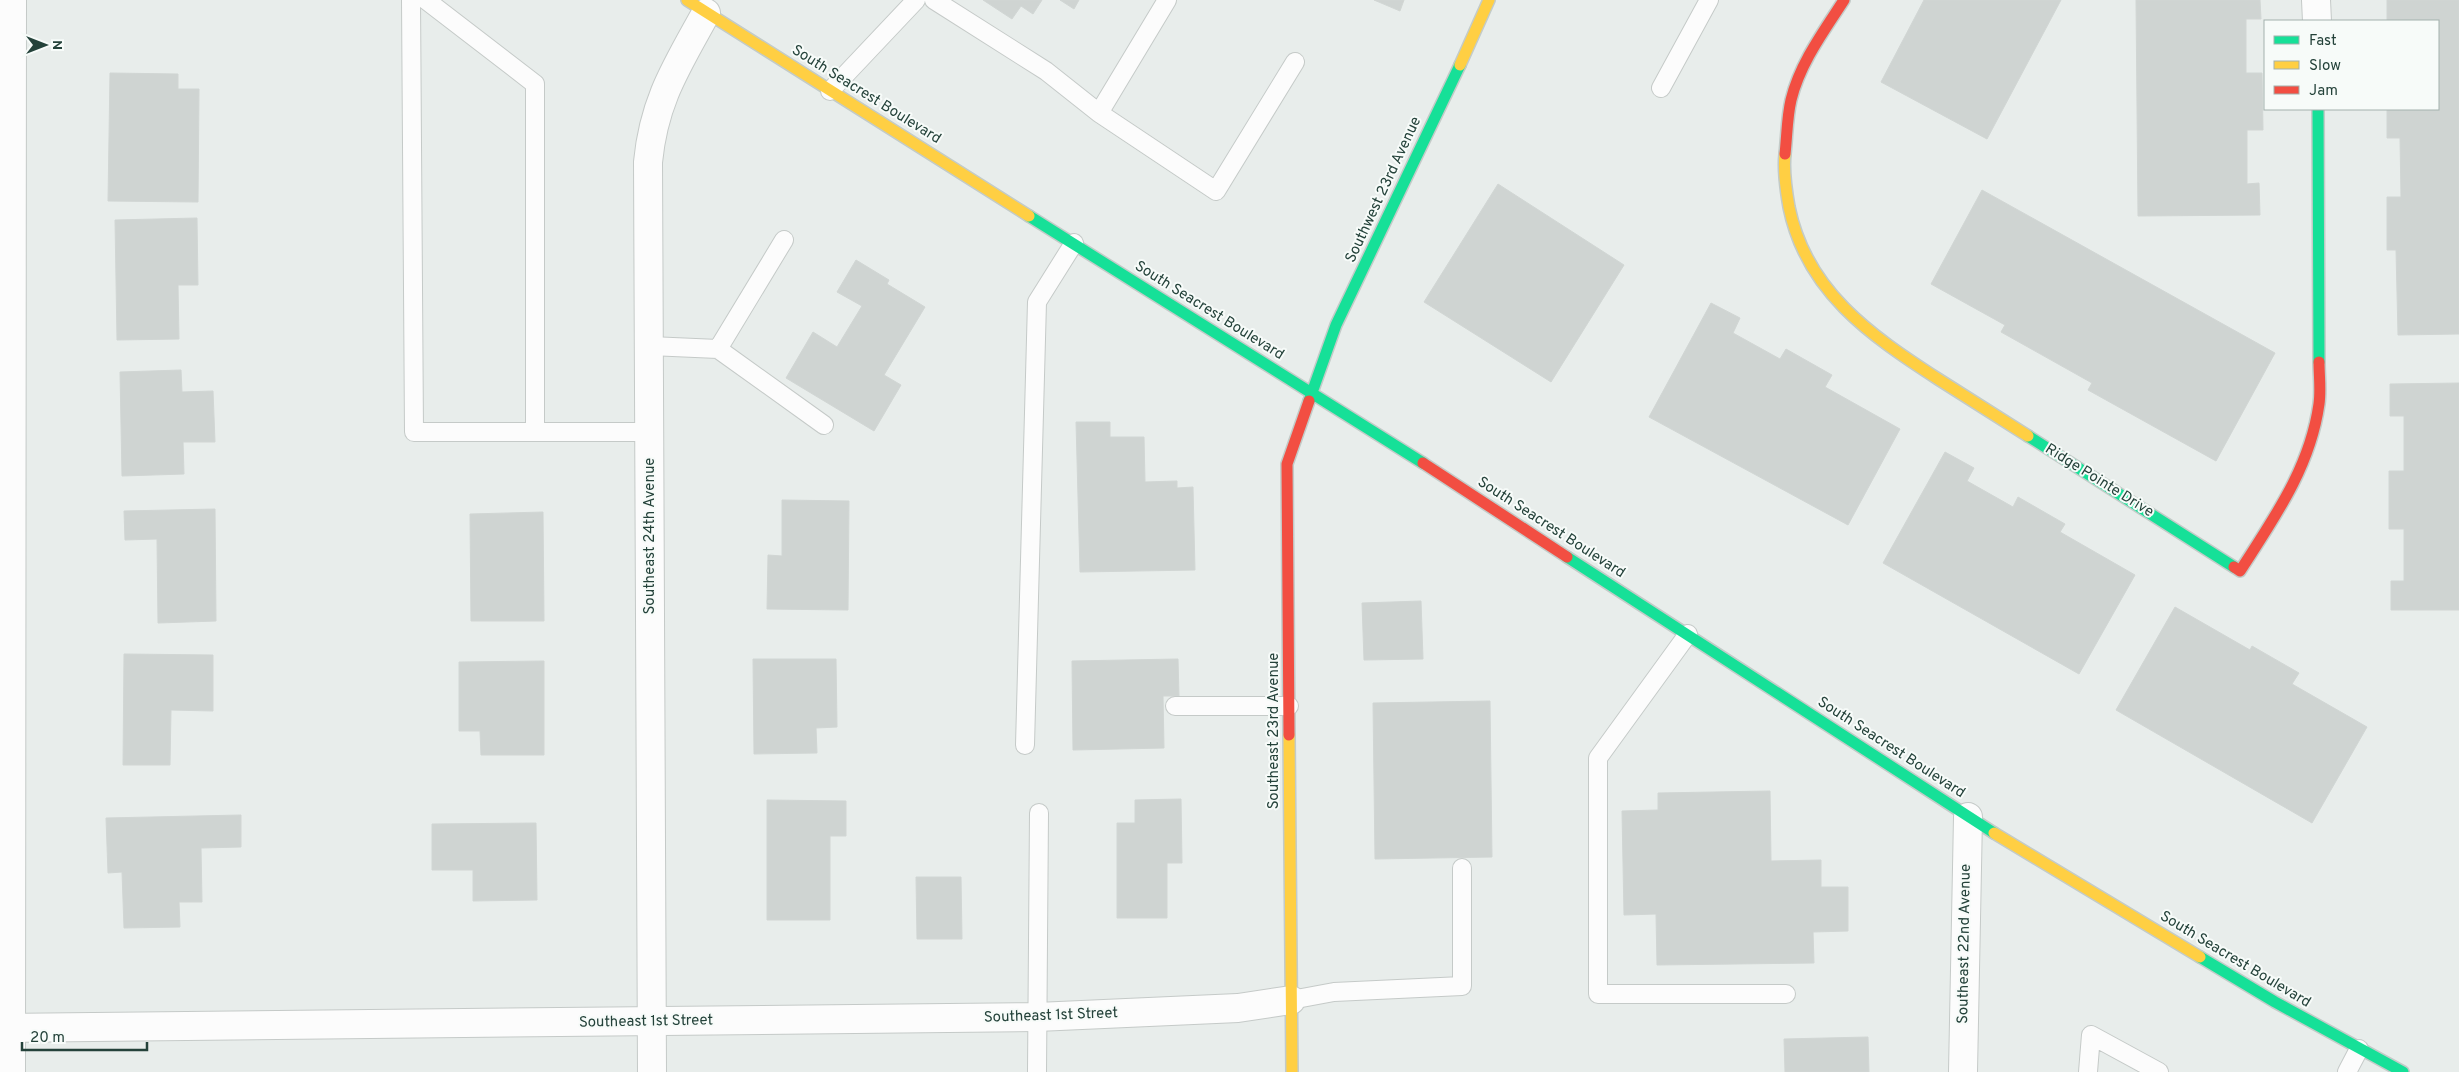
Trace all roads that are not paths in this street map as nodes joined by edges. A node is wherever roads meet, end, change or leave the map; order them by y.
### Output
1 (12, 0) edge
2 (411, 0) edge
3 (426, 0) edge
4 (916, 0) edge
5 (934, 0) edge
6 (1167, 0) edge
7 (1489, 0) edge
8 (1709, 0) edge
9 (1844, 0) edge
10 (2316, 0) edge
11 (703, 4) edge
12 (2316, 20) edge
13 (1295, 62) dead end
14 (1660, 88) dead end
15 (830, 91) junction
16 (2318, 110) edge
17 (1099, 113) junction
18 (784, 240) dead end
19 (1074, 243) junction
20 (650, 346) junction
21 (718, 349) junction
22 (1311, 394) junction
23 (824, 425) dead end
24 (535, 432) junction
25 (650, 432) junction
26 (1688, 634) junction
27 (1175, 706) dead end
28 (1289, 706) junction
29 (1025, 744) dead end
30 (1039, 813) dead end
31 (1968, 816) junction
32 (1462, 868) dead end
33 (1786, 994) dead end
34 (1291, 1000) junction
35 (1038, 1017) junction
36 (652, 1022) junction
37 (6, 1028) edge
38 (2359, 1049) junction
39 (12, 1072) edge
40 (652, 1072) edge
41 (1037, 1072) edge
42 (1292, 1072) edge
43 (1963, 1072) edge
44 (2088, 1072) edge
45 (2160, 1072) edge
46 (2346, 1072) edge
47 (2403, 1072) edge

1 - 37 street
2 - 24 lane
3 - 24 lane
4 - 15 lane
5 - 17 lane
6 - 17 lane
7 - 22 street, Southwest 23rd Avenue
8 - 14 lane
9 - 16 street, Ridge Pointe Drive
10 - 12 street
11 - 15 street, South Seacrest Boulevard
11 - 20 street, Southeast 24th Avenue
13 - 17 lane
15 - 19 street, South Seacrest Boulevard
18 - 21 lane
19 - 22 street, South Seacrest Boulevard
19 - 29 lane
20 - 21 lane
20 - 25 street, Southeast 24th Avenue
21 - 23 lane
22 - 26 street, South Seacrest Boulevard
22 - 28 street, Southeast 23rd Avenue
24 - 25 lane
25 - 36 street, Southeast 24th Avenue
26 - 31 street, South Seacrest Boulevard
26 - 33 lane
27 - 28 lane
28 - 34 street, Southeast 23rd Avenue
30 - 35 lane
31 - 38 street, South Seacrest Boulevard
31 - 43 street, Southeast 22nd Avenue
32 - 34 lane
34 - 35 street, Southeast 1st Street
34 - 42 street, Southeast 23rd Avenue
35 - 36 street, Southeast 1st Street
35 - 41 lane
36 - 37 street, Southeast 1st Street
36 - 40 street, Southeast 24th Avenue
37 - 39 street
38 - 46 lane
38 - 47 street, South Seacrest Boulevard
44 - 45 lane

